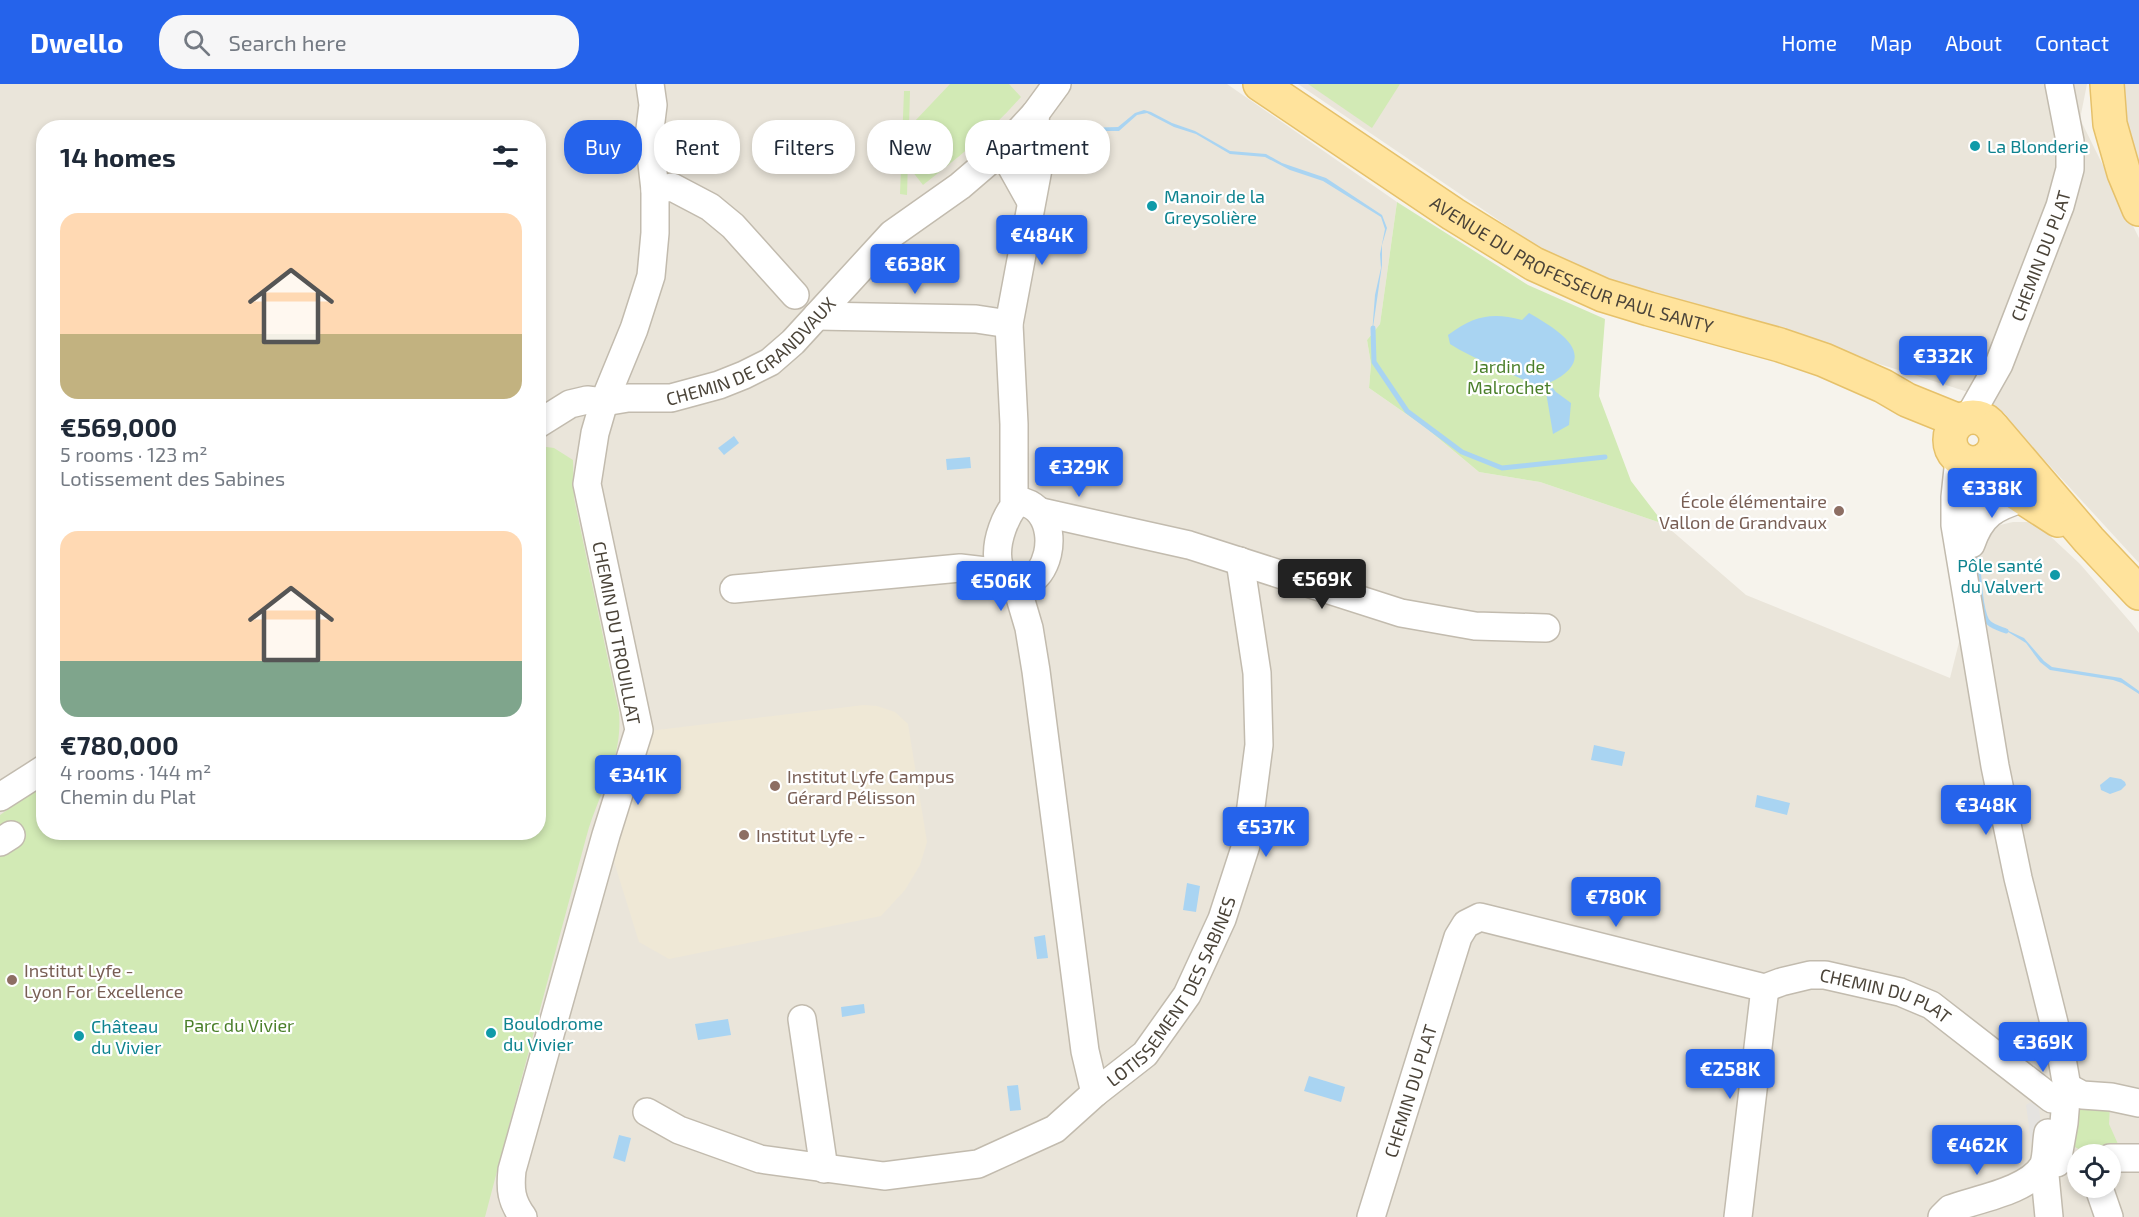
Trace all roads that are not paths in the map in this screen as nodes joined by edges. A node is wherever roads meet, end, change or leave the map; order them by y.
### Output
1 (650, 84) edge
2 (1057, 84) edge
3 (1260, 84) edge
4 (2059, 84) edge
5 (2107, 84) edge
6 (1035, 114) junction
7 (1030, 120) edge
8 (974, 174) edge
9 (1015, 174) edge
10 (655, 190) junction
11 (1030, 200) junction
12 (2139, 209) edge
13 (795, 295) dead end
14 (817, 316) junction
15 (1009, 324) junction
16 (604, 402) junction
17 (546, 410) edge
18 (1973, 438) junction
19 (2024, 498) junction
20 (1030, 508) junction
21 (1107, 528) junction
22 (2089, 540) junction
23 (1050, 545) junction
24 (997, 546) junction
25 (1240, 561) junction
26 (960, 568) junction
27 (1964, 574) junction
28 (1016, 580) junction
29 (735, 589) dead end
30 (2139, 593) edge
31 (1546, 628) dead end
32 (36, 774) edge
33 (0, 797) edge
34 (1765, 988) junction
35 (802, 1019) dead end
36 (1095, 1093) junction
37 (2059, 1093) junction
38 (2139, 1103) edge
39 (647, 1112) dead end
40 (2121, 1158) edge
41 (2139, 1158) edge
42 (2060, 1162) edge
43 (824, 1169) junction
44 (2102, 1198) edge
45 (517, 1215) edge
46 (1371, 1217) edge
47 (1738, 1217) edge
48 (1942, 1217) edge
49 (2049, 1217) edge
50 (2109, 1217) edge

1 - 10 street, CHEMIN DU TROUILLAT
2 - 6 street, CHEMIN DE GRANDVAUX
3 - 18 main road, AVENUE DU PROFESSEUR PAUL SANTY
4 - 18 street, CHEMIN DU PLAT
5 - 12 main road
6 - 7 street, CHEMIN DE GRANDVAUX
6 - 11 street
8 - 14 street, CHEMIN DE GRANDVAUX
9 - 11 street
10 - 13 street
10 - 16 street, CHEMIN DU TROUILLAT
11 - 15 street
14 - 15 street
14 - 16 street, CHEMIN DE GRANDVAUX
15 - 20 street
16 - 17 street, CHEMIN DE GRANDVAUX
16 - 45 street, CHEMIN DU TROUILLAT
18 - 19 main road, AVENUE DU PROFESSEUR PAUL SANTY
18 - 22 main road, AVENUE DU PROFESSEUR PAUL SANTY
18 - 27 street
19 - 22 main road, AVENUE DU PROFESSEUR PAUL SANTY
19 - 27 street
20 - 21 street
20 - 23 street
20 - 24 street
21 - 23 street
21 - 25 street
22 - 30 main road, AVENUE DU PROFESSEUR PAUL SANTY
23 - 28 street
24 - 26 street
24 - 28 street, LOTISSEMENT DES SABINES
25 - 31 street
25 - 36 street, LOTISSEMENT DES SABINES
26 - 28 street
26 - 29 street
27 - 37 street
28 - 36 street, LOTISSEMENT DES SABINES
32 - 33 street
34 - 37 street, CHEMIN DU PLAT
34 - 46 street, CHEMIN DU PLAT
34 - 47 street
35 - 43 street
36 - 43 street, LOTISSEMENT DES SABINES
37 - 38 street
37 - 42 street
39 - 43 street, LOTISSEMENT DES SABINES
40 - 41 street
42 - 48 street
42 - 49 street
44 - 50 street

